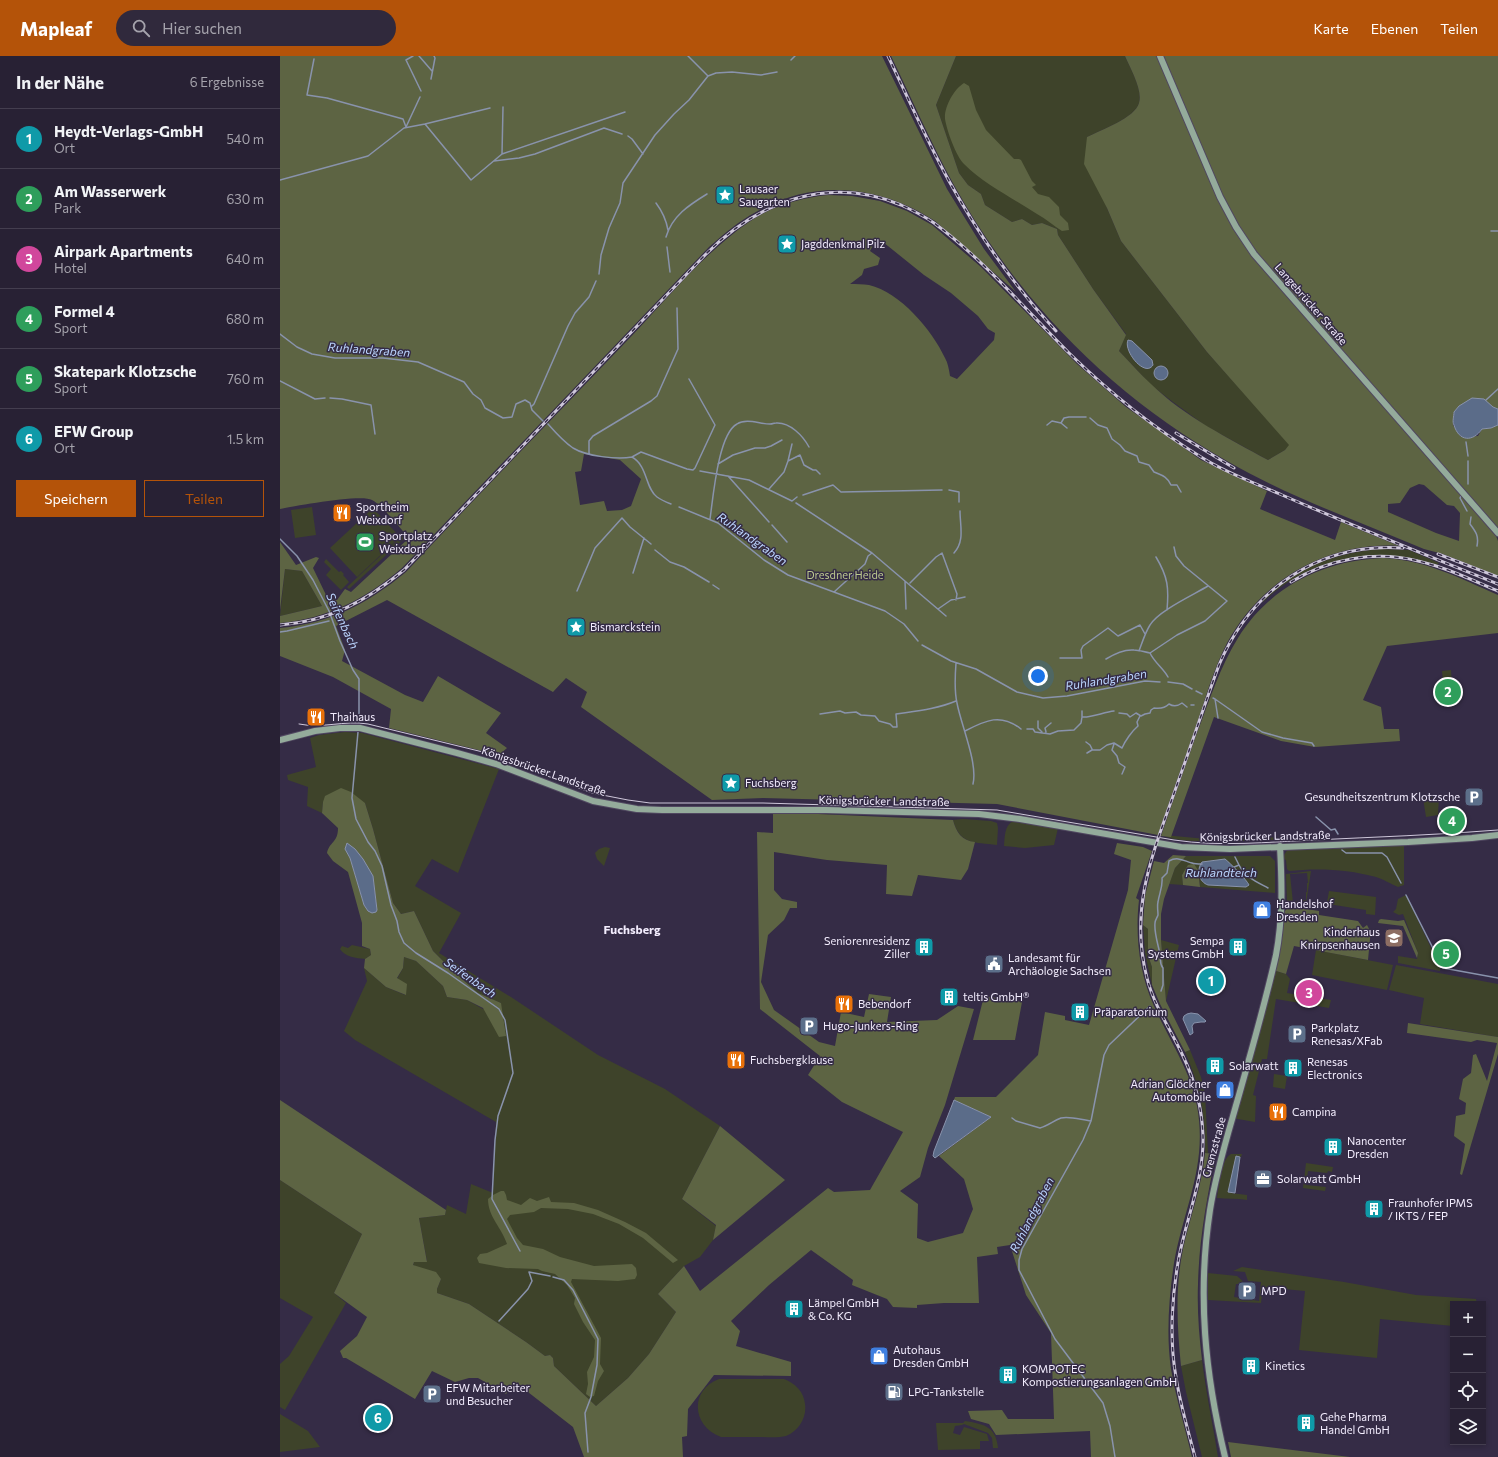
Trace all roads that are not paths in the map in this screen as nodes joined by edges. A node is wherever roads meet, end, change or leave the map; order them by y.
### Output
1 (1160, 56) edge
2 (1498, 533) edge
3 (280, 740) edge
4 (1498, 835) edge
5 (1280, 846) junction
6 (1225, 1457) edge

1 - 2 main road, Langebrücker Straße
3 - 5 main road, Königsbrücker Landstraße
4 - 5 main road, Königsbrücker Landstraße
5 - 6 main road, Grenzstraße

